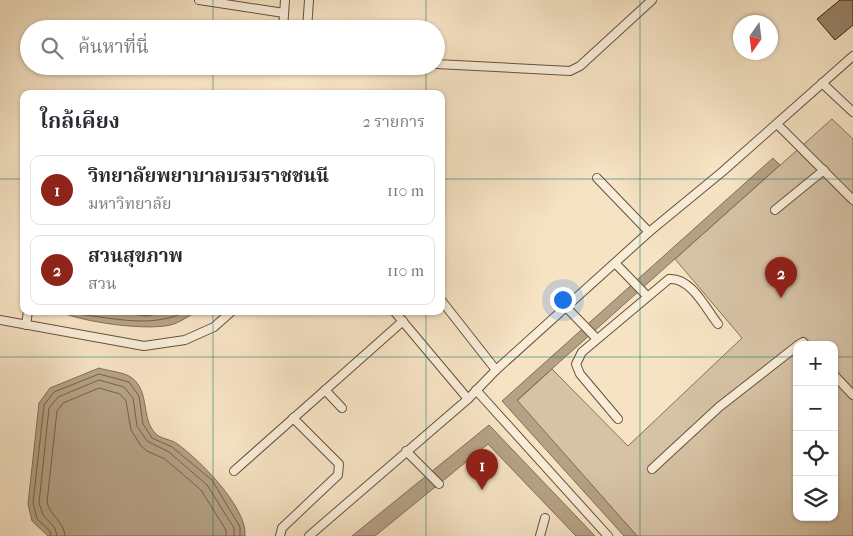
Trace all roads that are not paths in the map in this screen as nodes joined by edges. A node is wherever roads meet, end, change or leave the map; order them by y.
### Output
1 (200, 0) edge
2 (285, 0) edge
3 (308, 0) edge
4 (652, 0) edge
5 (284, 13) junction
6 (284, 20) edge
7 (307, 20) edge
8 (853, 56) edge
9 (445, 64) edge
10 (822, 84) junction
11 (853, 112) edge
12 (777, 124) junction
13 (824, 170) junction
14 (597, 178) dead end
15 (853, 200) edge
16 (775, 210) dead end
17 (649, 232) junction
18 (615, 263) junction
19 (645, 294) junction
20 (445, 305) edge
21 (566, 307) junction
22 (27, 315) edge
23 (228, 315) edge
24 (398, 315) edge
25 (0, 320) edge
26 (402, 320) junction
27 (718, 324) dead end
28 (26, 325) junction
29 (596, 338) junction
30 (793, 348) edge
31 (496, 370) junction
32 (838, 379) edge
33 (325, 390) junction
34 (476, 390) junction
35 (853, 395) edge
36 (468, 399) junction
37 (342, 408) dead end
38 (293, 418) junction
39 (618, 419) dead end
40 (409, 454) junction
41 (652, 469) dead end
42 (234, 471) dead end
43 (439, 484) dead end
44 (546, 518) dead end
45 (280, 536) edge
46 (309, 536) edge
47 (540, 536) edge
48 (608, 536) edge

1 - 5 lane
2 - 5 lane
3 - 7 lane
4 - 9 lane
5 - 6 lane
8 - 10 lane
10 - 11 lane
10 - 12 lane
12 - 13 lane
12 - 17 lane
13 - 15 lane
13 - 16 lane
14 - 17 lane
17 - 18 lane
18 - 19 lane
18 - 21 lane
19 - 27 lane
19 - 29 lane
20 - 31 lane
21 - 29 lane
21 - 31 lane
22 - 28 lane
23 - 28 lane
24 - 26 lane
25 - 28 lane
26 - 33 lane
26 - 36 lane
29 - 39 lane
30 - 41 lane
31 - 34 lane
32 - 35 lane
33 - 37 lane
33 - 38 lane
34 - 36 lane
34 - 48 lane
36 - 40 lane
38 - 42 lane
38 - 45 lane
40 - 43 lane
40 - 46 lane
44 - 47 lane

